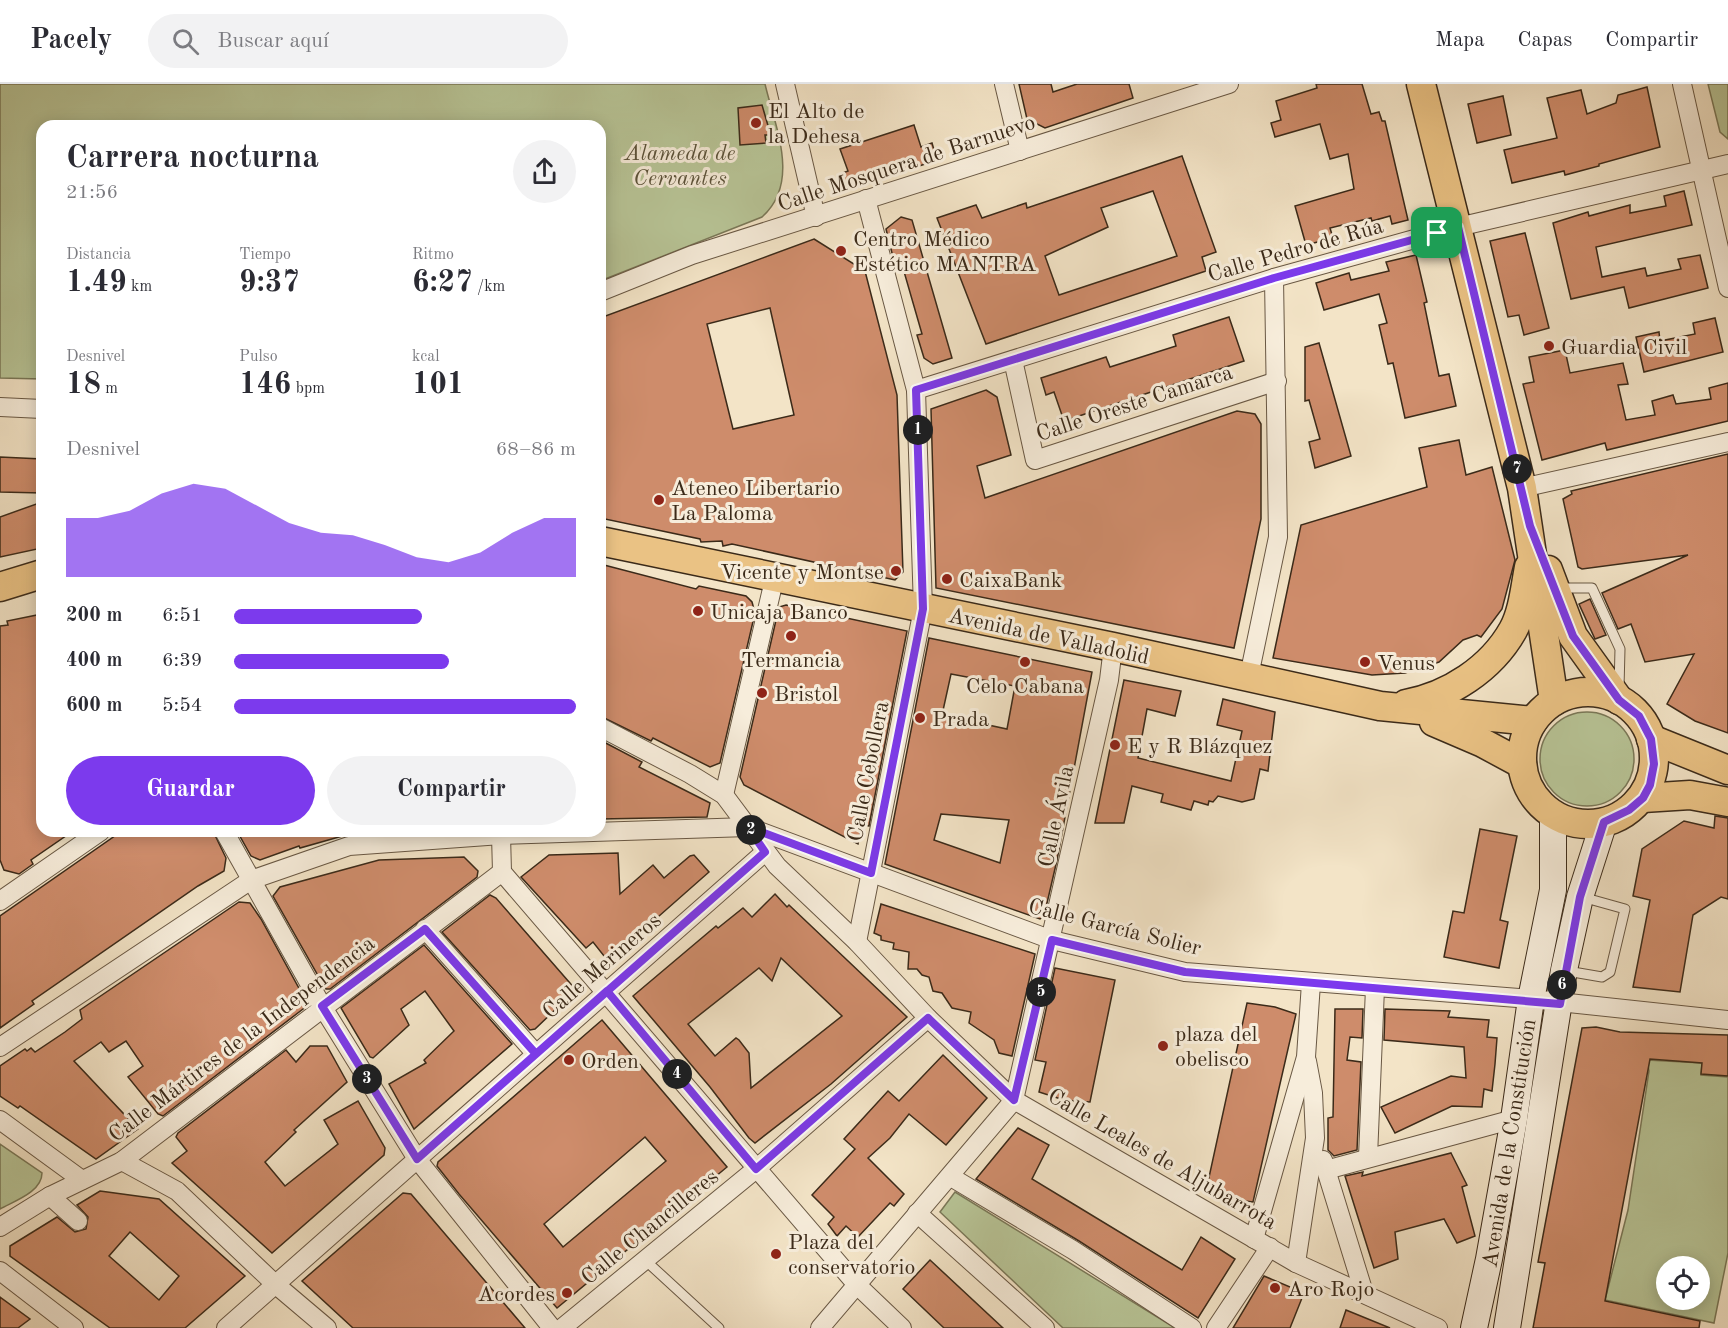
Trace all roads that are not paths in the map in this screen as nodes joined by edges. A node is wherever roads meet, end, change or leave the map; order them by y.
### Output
1 (785, 84) edge
2 (1004, 84) edge
3 (1420, 84) edge
4 (1682, 84) edge
5 (1220, 86) edge
6 (1020, 151) junction
7 (1728, 164) edge
8 (1701, 170) junction
9 (866, 199) junction
10 (816, 217) junction
11 (1458, 227) junction
12 (1274, 278) junction
13 (1728, 288) edge
14 (606, 290) edge
15 (1013, 360) junction
16 (1277, 381) junction
17 (916, 390) junction
18 (0, 407) edge
19 (36, 409) edge
20 (1728, 442) edge
21 (1522, 488) junction
22 (1530, 526) junction
23 (606, 542) edge
24 (36, 576) edge
25 (775, 576) junction
26 (0, 587) edge
27 (1555, 588) junction
28 (923, 609) junction
29 (1113, 647) junction
30 (1249, 676) junction
31 (1619, 700) junction
32 (1554, 701) junction
33 (1393, 707) junction
34 (1533, 721) junction
35 (606, 730) edge
36 (1651, 739) junction
37 (1522, 764) junction
38 (1728, 770) edge
39 (724, 795) junction
40 (1643, 798) junction
41 (1728, 802) edge
42 (1553, 814) junction
43 (1604, 822) junction
44 (748, 827) junction
45 (606, 832) edge
46 (92, 837) edge
47 (227, 837) edge
48 (473, 837) edge
49 (501, 837) edge
50 (765, 852) junction
51 (502, 872) junction
52 (871, 873) junction
53 (251, 880) junction
54 (1580, 897) junction
55 (1, 899) edge
56 (425, 929) junction
57 (1052, 940) junction
58 (857, 942) junction
59 (1564, 970) junction
60 (1311, 983) junction
61 (1375, 988) junction
62 (607, 991) junction
63 (1532, 999) junction
64 (1560, 1004) junction
65 (322, 1006) junction
66 (928, 1018) junction
67 (1728, 1020) edge
68 (0, 1047) edge
69 (536, 1054) junction
70 (1306, 1057) junction
71 (1014, 1100) junction
72 (1514, 1119) junction
73 (0, 1120) edge
74 (1315, 1138) junction
75 (1368, 1157) junction
76 (417, 1159) junction
77 (122, 1161) junction
78 (756, 1169) junction
79 (1326, 1170) junction
80 (951, 1177) junction
81 (82, 1180) junction
82 (50, 1196) junction
83 (917, 1213) junction
84 (78, 1221) dead end
85 (0, 1227) edge
86 (1262, 1243) junction
87 (645, 1260) junction
88 (1296, 1263) junction
89 (0, 1271) edge
90 (275, 1284) junction
91 (857, 1285) junction
92 (1364, 1293) junction
93 (74, 1328) edge
94 (226, 1328) edge
95 (327, 1328) edge
96 (552, 1328) edge
97 (562, 1328) edge
98 (719, 1328) edge
99 (820, 1328) edge
100 (902, 1328) edge
101 (1045, 1328) edge
102 (1192, 1328) edge
103 (1216, 1328) edge
104 (1438, 1328) edge
105 (1474, 1328) edge
106 (1507, 1328) edge

1 - 10 street
2 - 6 street
3 - 11 main road
4 - 8 street
5 - 6 street, Calle Mosquera de Barnuevo
6 - 9 street, Calle Mosquera de Barnuevo
7 - 8 street, Calle Pedro de Rúa
8 - 11 street, Calle Pedro de Rúa
8 - 13 street
9 - 10 street, Calle Mosquera de Barnuevo
9 - 17 street, Calle Cebollera
10 - 14 street, Calle Mosquera de Barnuevo
11 - 12 street, Calle Pedro de Rúa
11 - 21 main road
12 - 15 street, Calle Pedro de Rúa
12 - 16 street
15 - 16 street, Calle Oreste Camarca
15 - 17 street, Calle Pedro de Rúa
16 - 30 street
17 - 28 street, Calle Cebollera
18 - 19 street
20 - 21 street
21 - 22 main road
22 - 27 main road
22 - 32 main road
22 - 33 main road
23 - 25 main road, Avenida de Valladolid
24 - 26 main road
25 - 28 main road, Avenida de Valladolid
25 - 39 street
27 - 31 main road
27 - 31 lane
28 - 29 main road, Avenida de Valladolid
28 - 52 street, Calle Cebollera
29 - 30 main road, Avenida de Valladolid
29 - 57 street, Calle Ávila
30 - 33 main road, Avenida de Valladolid
31 - 32 main road
31 - 36 main road
32 - 34 main road
33 - 34 main road
33 - 37 main road
34 - 37 main road
35 - 39 street
36 - 38 main road
36 - 40 main road
37 - 42 main road
39 - 44 street
40 - 41 main road
40 - 43 main road
42 - 43 main road
42 - 63 street, Avenida de la Constitución
43 - 54 street, Avenida de la Constitución
44 - 45 street
44 - 50 street, Calle Leales de Aljubarrota
44 - 52 street, Calle García Solier
46 - 55 street
47 - 53 street
48 - 53 street
49 - 51 street
50 - 58 street, Calle Leales de Aljubarrota
50 - 62 street, Calle Merineros
51 - 56 street, Calle Mártires de la Independencia
51 - 62 street
52 - 57 street, Calle García Solier
52 - 58 street, Calle Cebollera
53 - 65 street
53 - 68 street
54 - 59 street, Avenida de la Constitución
54 - 59 lane
56 - 65 street, Calle Mártires de la Independencia
56 - 69 street
57 - 60 street, Calle García Solier
57 - 71 street, Calle Ávila
58 - 66 street, Calle Leales de Aljubarrota
59 - 64 street, Avenida de la Constitución
60 - 61 street, Calle García Solier
60 - 70 street
61 - 63 street, Calle García Solier
61 - 75 street
62 - 69 street, Calle Merineros
62 - 78 street
63 - 64 street, Calle García Solier
63 - 72 street, Avenida de la Constitución
64 - 67 street, Calle García Solier
64 - 106 street, Avenida de la Constitución
65 - 76 street
65 - 77 street, Calle Mártires de la Independencia
66 - 71 street, Calle Leales de Aljubarrota
66 - 78 street, Calle Chancilleres
69 - 76 street, Calle Merineros
70 - 74 street
70 - 86 street
71 - 80 street
71 - 86 street, Calle Leales de Aljubarrota
72 - 75 street
72 - 105 street, Avenida de la Constitución
73 - 81 street
74 - 79 street
74 - 88 street
75 - 79 street
76 - 90 street, Calle Merineros
76 - 96 street
77 - 81 street, Calle Mártires de la Independencia
77 - 90 street
78 - 87 street, Calle Chancilleres
78 - 91 street
79 - 92 street
80 - 83 street
80 - 102 street
81 - 82 street, Calle Mártires de la Independencia
82 - 84 street
82 - 85 street, Calle Mártires de la Independencia
83 - 91 street
83 - 101 street
86 - 88 street, Calle Leales de Aljubarrota
86 - 103 street
87 - 97 street, Calle Chancilleres
87 - 98 lane
88 - 92 street, Calle Leales de Aljubarrota
89 - 93 street
90 - 94 street, Calle Merineros
90 - 95 street
91 - 99 street
91 - 100 street
92 - 104 street, Calle Leales de Aljubarrota

